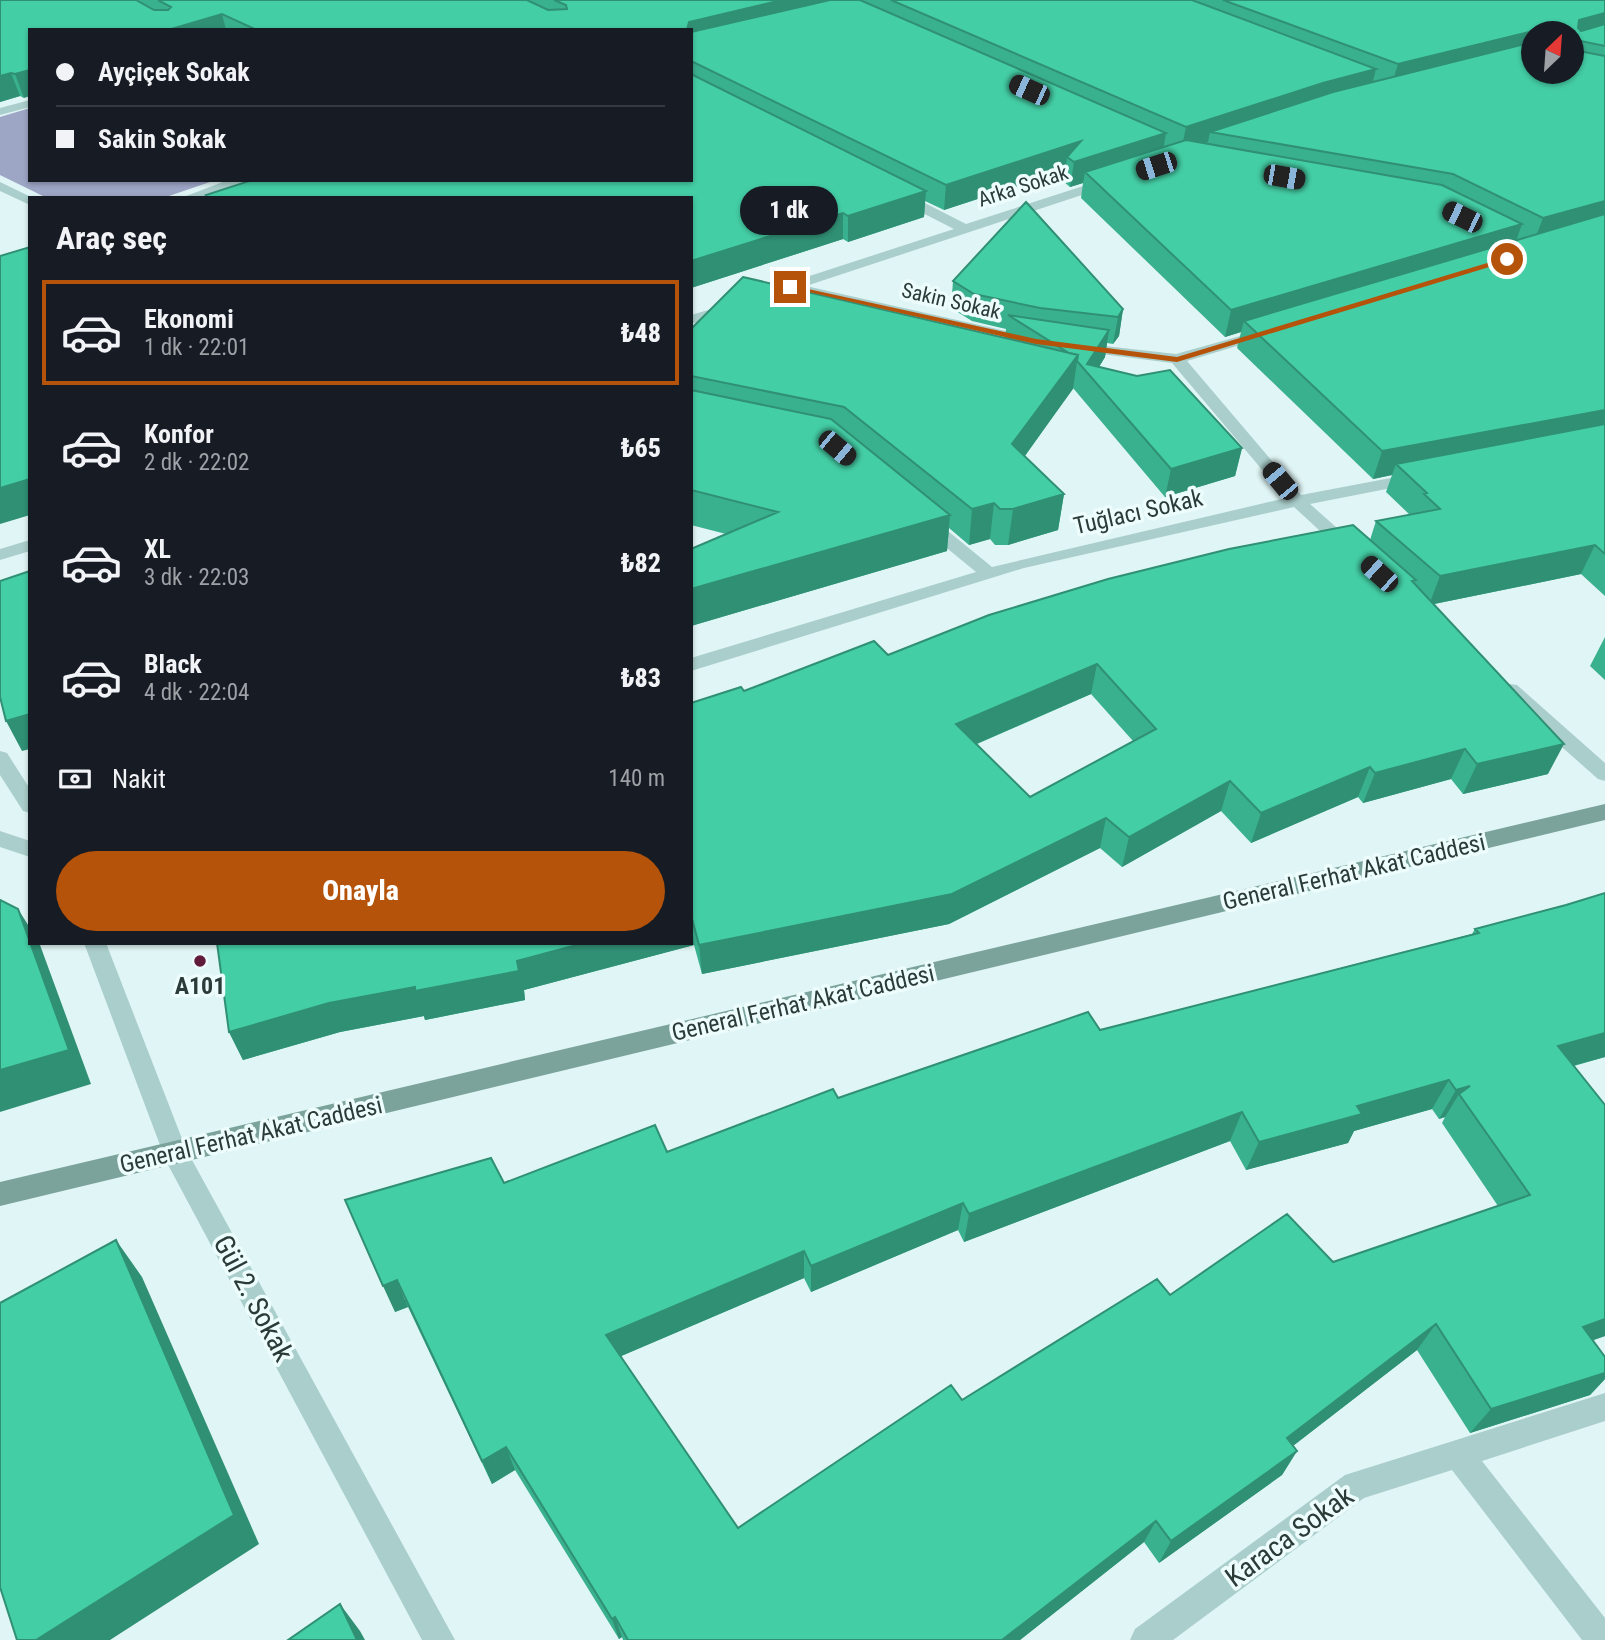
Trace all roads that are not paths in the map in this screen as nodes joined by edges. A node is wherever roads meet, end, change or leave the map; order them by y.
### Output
1 (28, 104) edge
2 (0, 112) edge
3 (1117, 179) edge
4 (234, 182) edge
5 (0, 186) edge
6 (890, 191) edge
7 (193, 196) edge
8 (28, 200) edge
9 (965, 229) junction
10 (784, 289) joint
11 (741, 304) edge
12 (693, 319) edge
13 (1282, 327) edge
14 (1177, 359) junction
15 (1431, 475) edge
16 (1297, 501) junction
17 (912, 510) edge
18 (28, 546) edge
19 (0, 555) edge
20 (1359, 556) edge
21 (988, 573) junction
22 (693, 664) edge
23 (1502, 683) edge
24 (0, 758) edge
25 (1605, 774) edge
26 (28, 803) edge
27 (1605, 812) edge
28 (0, 839) edge
29 (28, 848) edge
30 (96, 945) edge
31 (175, 1153) junction
32 (0, 1194) edge
33 (1605, 1407) edge
34 (1458, 1454) junction
35 (439, 1640) edge
36 (1146, 1640) edge
37 (1602, 1640) edge

1 - 2 street
3 - 9 street, Arka Sokak
4 - 7 street
5 - 8 street
6 - 9 street
9 - 10 street, Arka Sokak
10 - 14 street, Sakin Sokak
11 - 12 street
13 - 14 street
14 - 16 street
15 - 16 street, Tuğlacı Sokak
16 - 20 street
16 - 21 street, Tuğlacı Sokak
17 - 21 street
18 - 19 street
21 - 22 street, Tuğlacı Sokak
23 - 25 street
24 - 26 street
27 - 31 street, General Ferhat Akat Caddesi
28 - 29 street
30 - 31 street, Gül 2. Sokak
31 - 32 street, General Ferhat Akat Caddesi
31 - 35 street, Gül 2. Sokak
33 - 34 street, Karaca Sokak
34 - 36 street, Karaca Sokak
34 - 37 street

